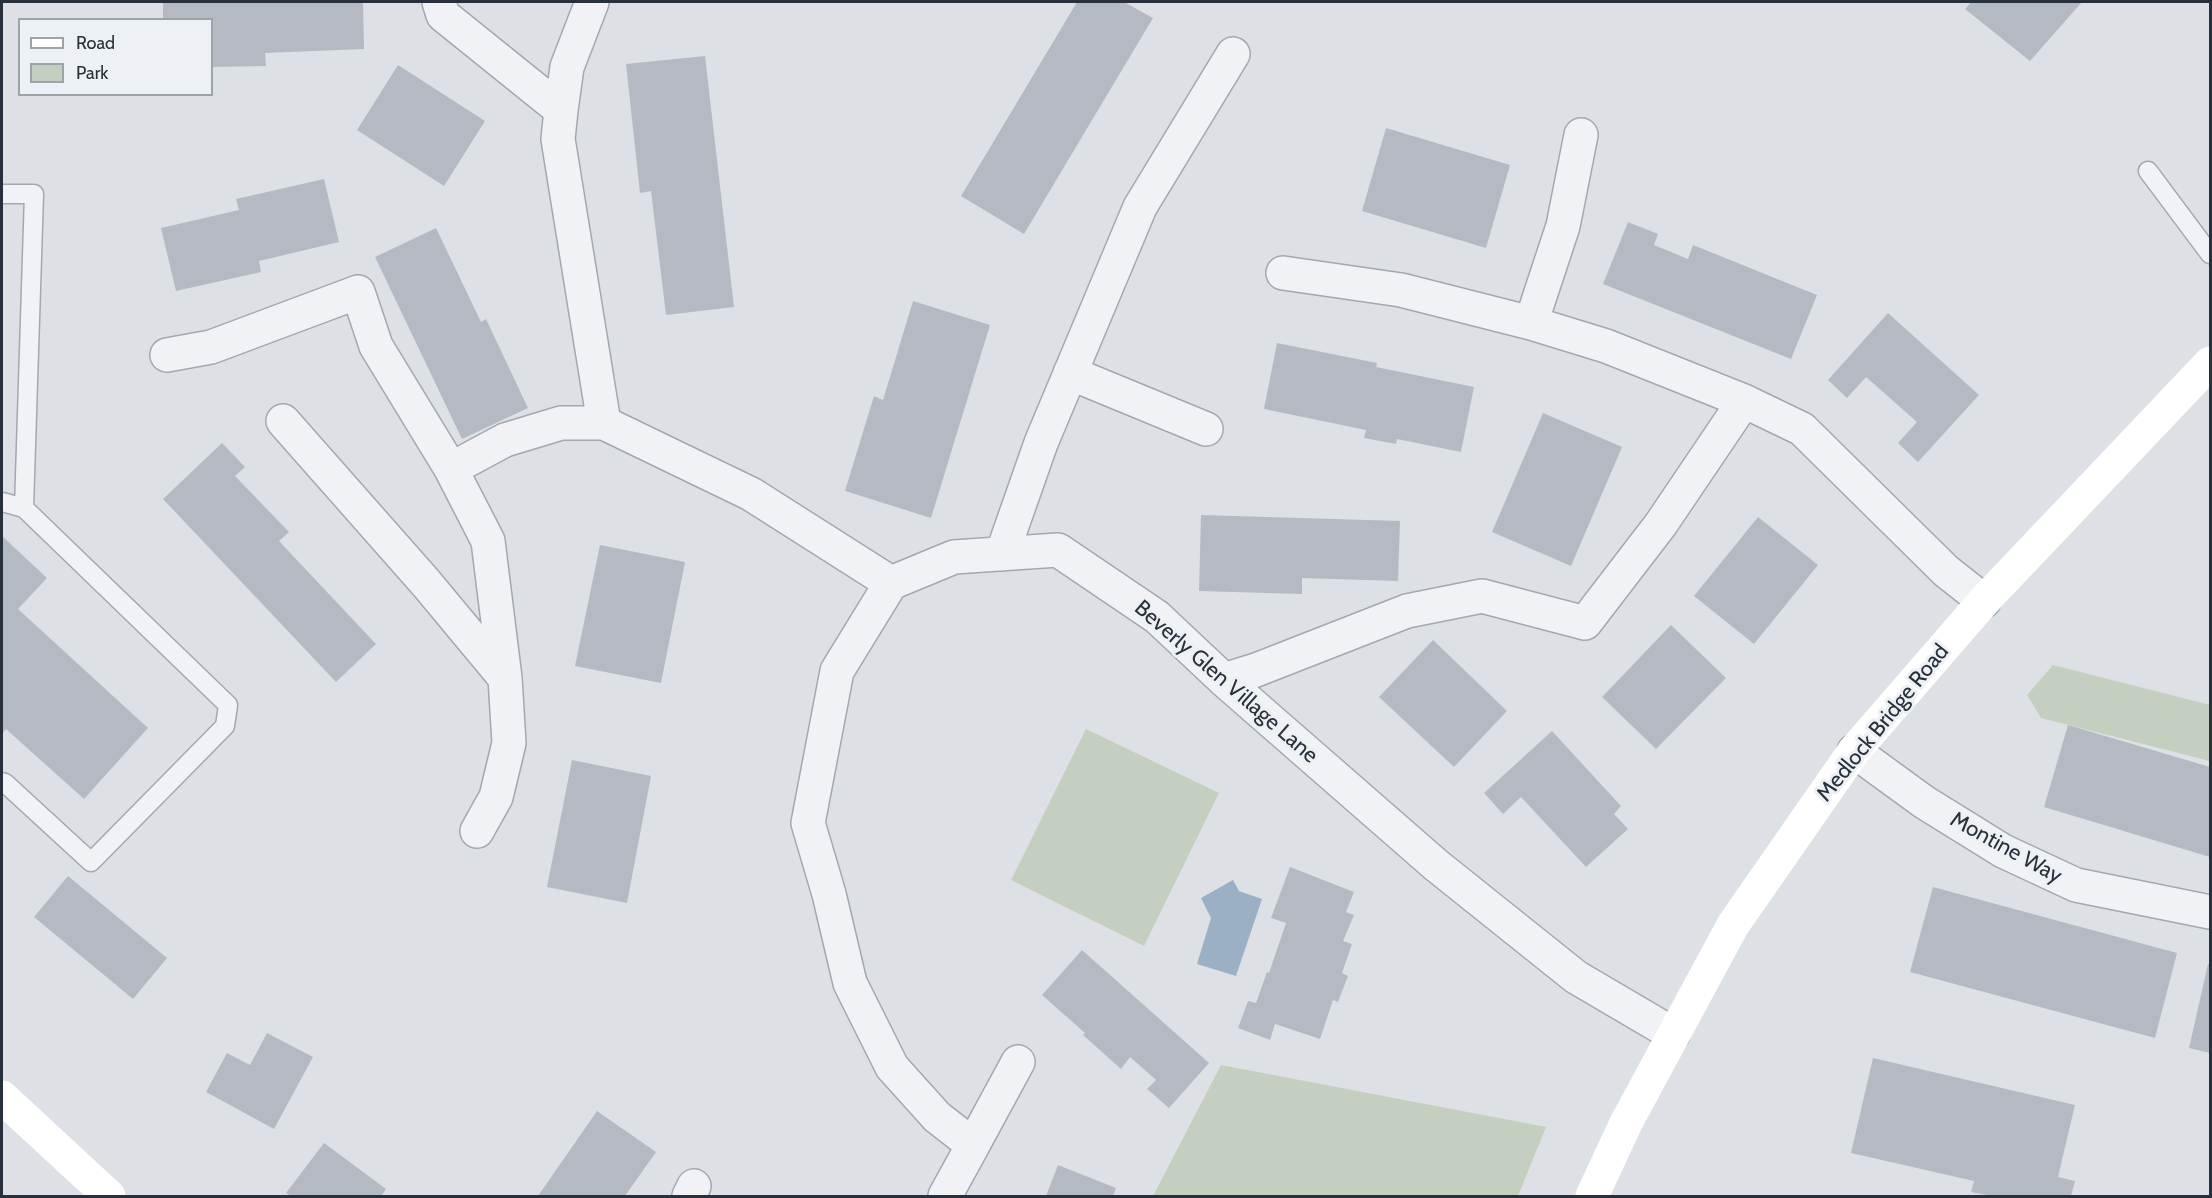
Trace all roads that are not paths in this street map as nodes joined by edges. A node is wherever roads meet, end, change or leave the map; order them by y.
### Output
1 (439, 2) edge
2 (592, 2) edge
3 (1233, 54) dead end
4 (561, 110) junction
5 (1581, 135) dead end
6 (2148, 171) dead end
7 (2, 194) edge
8 (2211, 254) edge
9 (1283, 273) dead end
10 (1532, 323) junction
11 (167, 355) dead end
12 (2207, 372) edge
13 (1070, 373) junction
14 (1744, 401) junction
15 (283, 421) dead end
16 (604, 423) junction
17 (1206, 429) dead end
18 (451, 469) junction
19 (2, 502) edge
20 (24, 508) junction
21 (1002, 554) junction
22 (891, 583) junction
23 (1984, 601) junction
24 (505, 678) junction
25 (1224, 680) junction
26 (1854, 751) junction
27 (3, 783) edge
28 (477, 831) dead end
29 (2211, 912) edge
30 (1673, 1034) junction
31 (1018, 1062) dead end
32 (2, 1097) edge
33 (972, 1145) junction
34 (109, 1197) edge
35 (945, 1197) edge
36 (1592, 1197) edge

1 - 4 street
2 - 4 street
3 - 13 street
4 - 16 street
5 - 10 street
6 - 8 lane
7 - 20 lane
9 - 10 street
10 - 14 street
11 - 18 street
12 - 23 main road, Medlock Bridge Road
13 - 17 street
13 - 21 street
14 - 23 street
14 - 25 street
15 - 24 street
16 - 18 street
16 - 22 street
18 - 24 street
19 - 20 lane
20 - 27 lane
21 - 22 street, Beverly Glen Village Lane
21 - 25 street, Beverly Glen Village Lane
22 - 33 street
23 - 26 main road, Medlock Bridge Road
24 - 28 street
25 - 30 street, Beverly Glen Village Lane
26 - 29 street, Montine Way
26 - 30 main road, Medlock Bridge Road
30 - 36 main road, Medlock Bridge Road
31 - 33 street
32 - 34 main road
33 - 35 street

